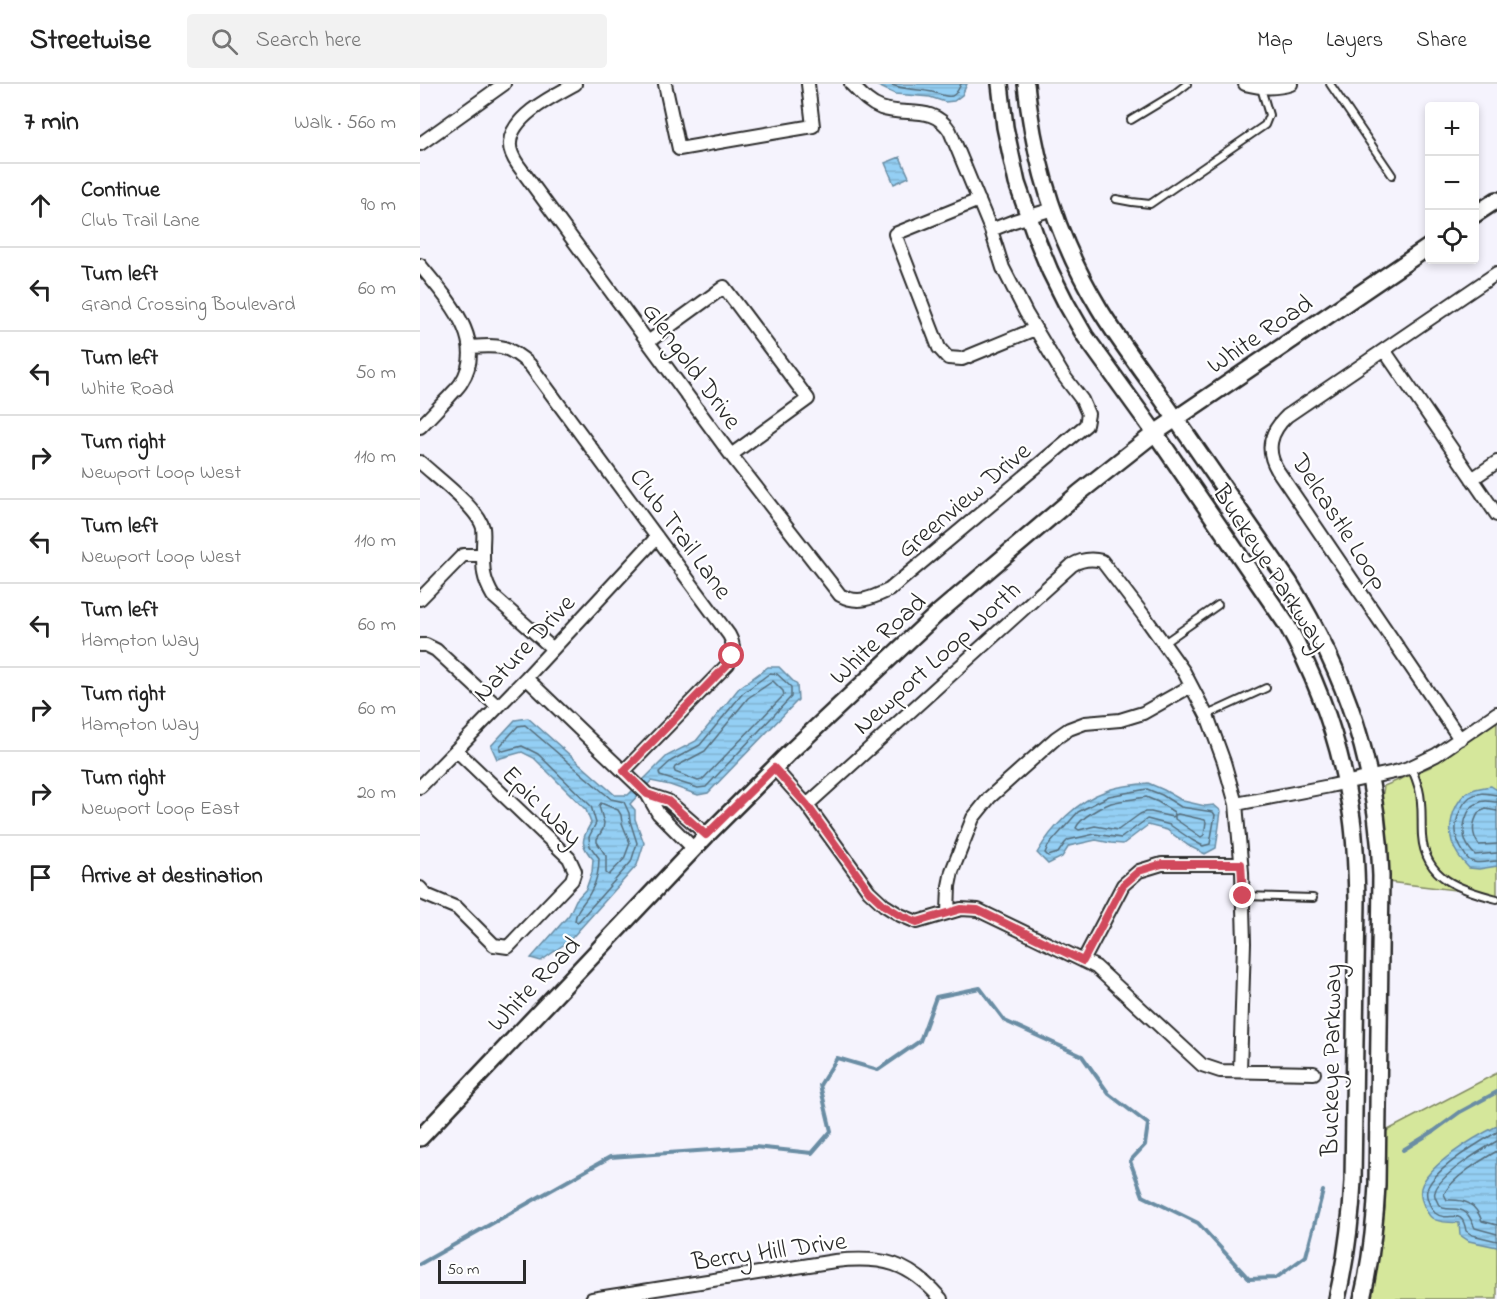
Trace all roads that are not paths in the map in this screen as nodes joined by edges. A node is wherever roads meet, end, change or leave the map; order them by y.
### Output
1 (504, 84) edge
2 (575, 84) edge
3 (665, 84) edge
4 (808, 84) edge
5 (851, 84) edge
6 (1000, 84) edge
7 (1026, 84) edge
8 (1187, 84) edge
9 (1245, 84) edge
10 (1291, 84) edge
11 (1330, 84) edge
12 (1261, 88) junction
13 (1131, 120) dead end
14 (420, 144) edge
15 (1392, 175) dead end
16 (1116, 199) dead end
17 (979, 200) junction
18 (1497, 200) edge
19 (1053, 209) junction
20 (1479, 212) edge
21 (1028, 217) junction
22 (991, 230) junction
23 (1425, 249) edge
24 (420, 266) edge
25 (1497, 273) edge
26 (1035, 329) junction
27 (648, 342) junction
28 (470, 347) junction
29 (1384, 350) junction
30 (1176, 418) junction
31 (420, 427) edge
32 (1155, 433) junction
33 (731, 455) junction
34 (420, 462) edge
35 (1497, 462) edge
36 (1472, 479) junction
37 (1497, 515) edge
38 (657, 537) junction
39 (483, 555) junction
40 (420, 599) edge
41 (854, 600) joint
42 (1218, 606) dead end
43 (1164, 644) junction
44 (420, 645) edge
45 (553, 649) junction
46 (526, 678) junction
47 (1191, 686) junction
48 (1266, 688) dead end
49 (498, 707) junction
50 (1497, 713) edge
51 (1207, 715) junction
52 (1460, 739) junction
53 (456, 750) junction
54 (1411, 767) junction
55 (774, 768) junction
56 (624, 771) junction
57 (1371, 777) junction
58 (1346, 783) junction
59 (420, 787) edge
60 (647, 794) junction
61 (1236, 804) junction
62 (807, 805) junction
63 (706, 835) junction
64 (693, 848) junction
65 (1241, 864) junction
66 (420, 888) edge
67 (1243, 896) junction
68 (1312, 898) dead end
69 (1497, 899) edge
70 (948, 913) junction
71 (1083, 961) junction
72 (1240, 1071) junction
73 (1314, 1073) dead end
74 (420, 1138) edge
75 (592, 1299) edge
76 (941, 1299) edge
77 (1337, 1299) edge
78 (1362, 1299) edge

1 - 14 street
2 - 27 street, Glengold Drive
3 - 4 street
5 - 17 street
6 - 21 street, Buckeye Parkway
7 - 19 street, Buckeye Parkway
8 - 13 lane
9 - 12 street
10 - 12 street
11 - 15 lane
12 - 16 lane
17 - 22 street
17 - 26 street
18 - 20 street
19 - 21 street
19 - 30 street, Buckeye Parkway
21 - 22 street
21 - 32 street, Buckeye Parkway
22 - 26 street
23 - 30 street, White Road
24 - 28 street
25 - 29 street, Delcastle Loop
26 - 41 street, Greenview Drive
27 - 33 street, Glengold Drive
27 - 33 street
28 - 31 street
28 - 38 street, Club Trail Lane
29 - 36 street
29 - 52 street, Delcastle Loop
30 - 32 street, White Road
30 - 57 street, Buckeye Parkway
32 - 55 street, White Road
32 - 58 street, Buckeye Parkway
33 - 41 street, Glengold Drive
34 - 39 street
35 - 36 street
36 - 37 street
38 - 45 street, Nature Drive
38 - 56 street, Club Trail Lane
39 - 40 street
39 - 45 street
42 - 43 lane
43 - 47 street
43 - 62 street, Newport Loop North
44 - 49 street
45 - 46 street, Nature Drive
46 - 49 street, Nature Drive
46 - 56 street
47 - 51 street
47 - 70 street
48 - 51 lane
49 - 53 street, Nature Drive
50 - 52 street
51 - 61 street
52 - 54 street
53 - 59 street, Nature Drive
53 - 66 street, Epic Way
54 - 57 street
54 - 69 lane
55 - 62 street
55 - 63 street, White Road
56 - 60 street
57 - 58 street
57 - 78 street, Buckeye Parkway
58 - 61 street
58 - 77 street, Buckeye Parkway
60 - 63 street
60 - 64 street
61 - 65 street
62 - 70 street
63 - 64 street, White Road
64 - 74 street, White Road
65 - 67 street
65 - 71 street
67 - 68 lane
67 - 72 street
70 - 71 street
71 - 72 street
72 - 73 street
75 - 76 street, Berry Hill Drive

